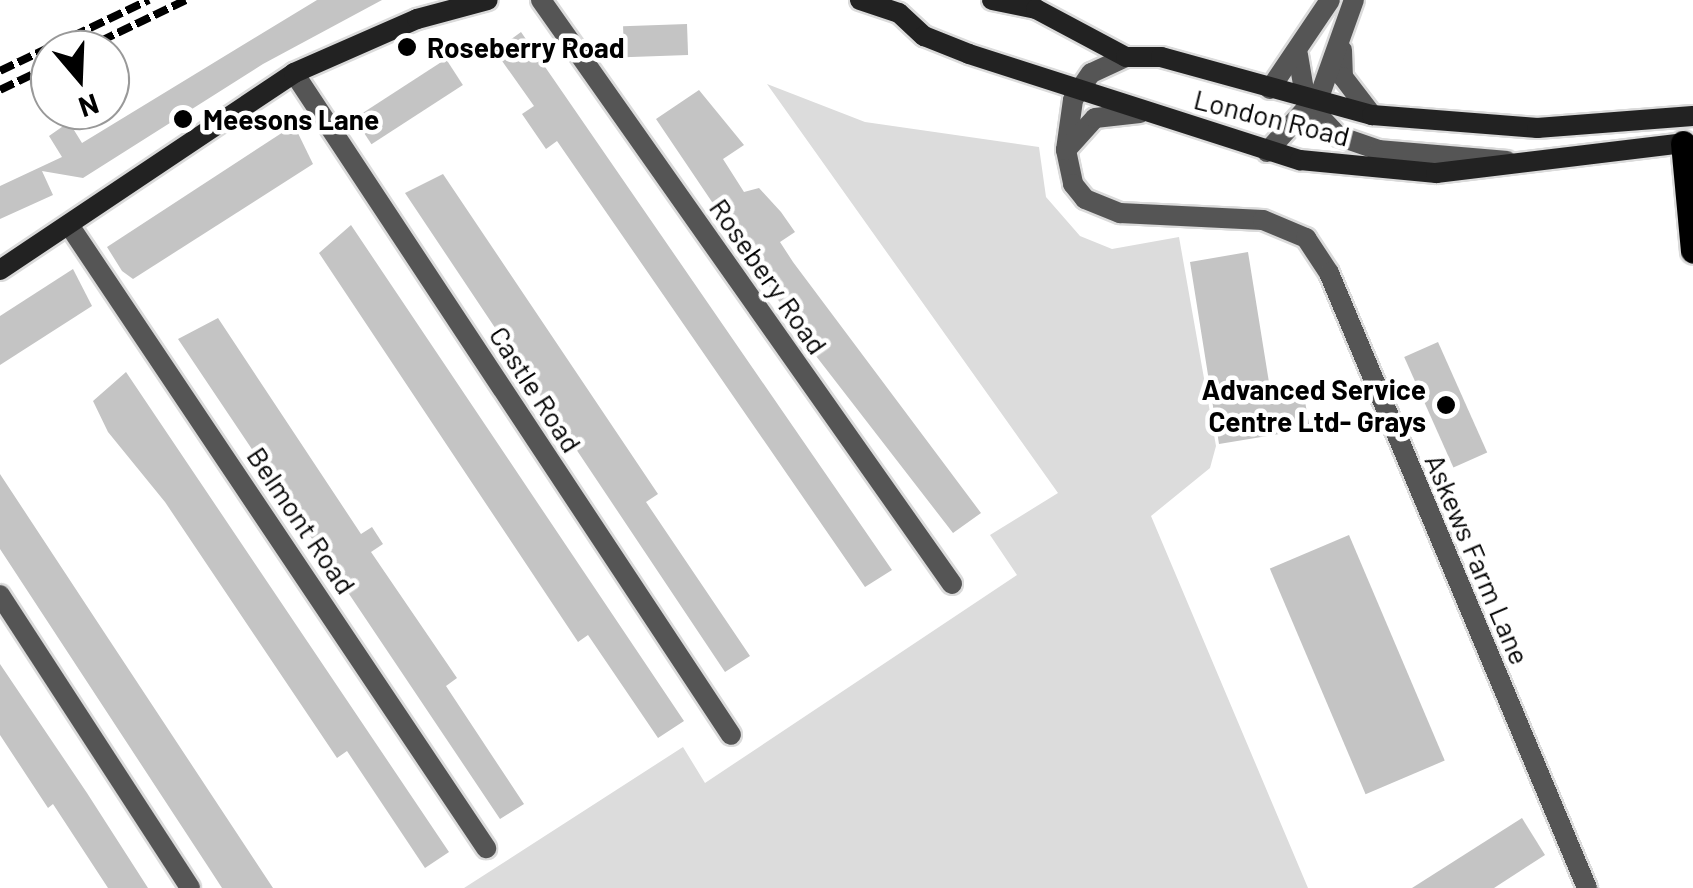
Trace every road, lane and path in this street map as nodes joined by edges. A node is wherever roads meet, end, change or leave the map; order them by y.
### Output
1 (488, 0) edge
2 (541, 0) edge
3 (860, 0) edge
4 (992, 0) edge
5 (1330, 0) edge
6 (1354, 0) edge
7 (1342, 48) junction
8 (1298, 56) junction
9 (1126, 57) junction
10 (294, 73) junction
11 (1270, 89) junction
12 (1080, 91) junction
13 (1306, 102) junction
14 (1140, 113) junction
15 (1372, 114) junction
16 (1693, 116) edge
17 (1690, 139) edge
18 (1066, 150) junction
19 (1267, 152) junction
20 (1524, 164) junction
21 (69, 224) junction
22 (1693, 251) edge
23 (0, 270) edge
24 (952, 584) dead end
25 (0, 595) edge
26 (731, 735) dead end
27 (486, 848) dead end
28 (190, 888) edge
29 (1587, 888) edge

1 - 10 street
2 - 24 street, Rosebery Road
3 - 12 street, London Road
4 - 9 street, London Road
5 - 8 street
6 - 7 street
7 - 13 street
7 - 15 street
8 - 11 street
8 - 13 street
9 - 11 street, London Road
9 - 12 street
10 - 21 street
10 - 26 street, Castle Road
11 - 13 street, London Road
12 - 14 street, London Road
12 - 18 street
13 - 15 street, London Road
13 - 19 street
13 - 20 street
14 - 18 street
14 - 19 street, London Road
15 - 16 street, London Road
17 - 20 street, London Road
17 - 22 main road
18 - 29 street, Askews Farm Lane
19 - 20 street, London Road
21 - 23 street
21 - 27 street, Belmont Road
25 - 28 street

